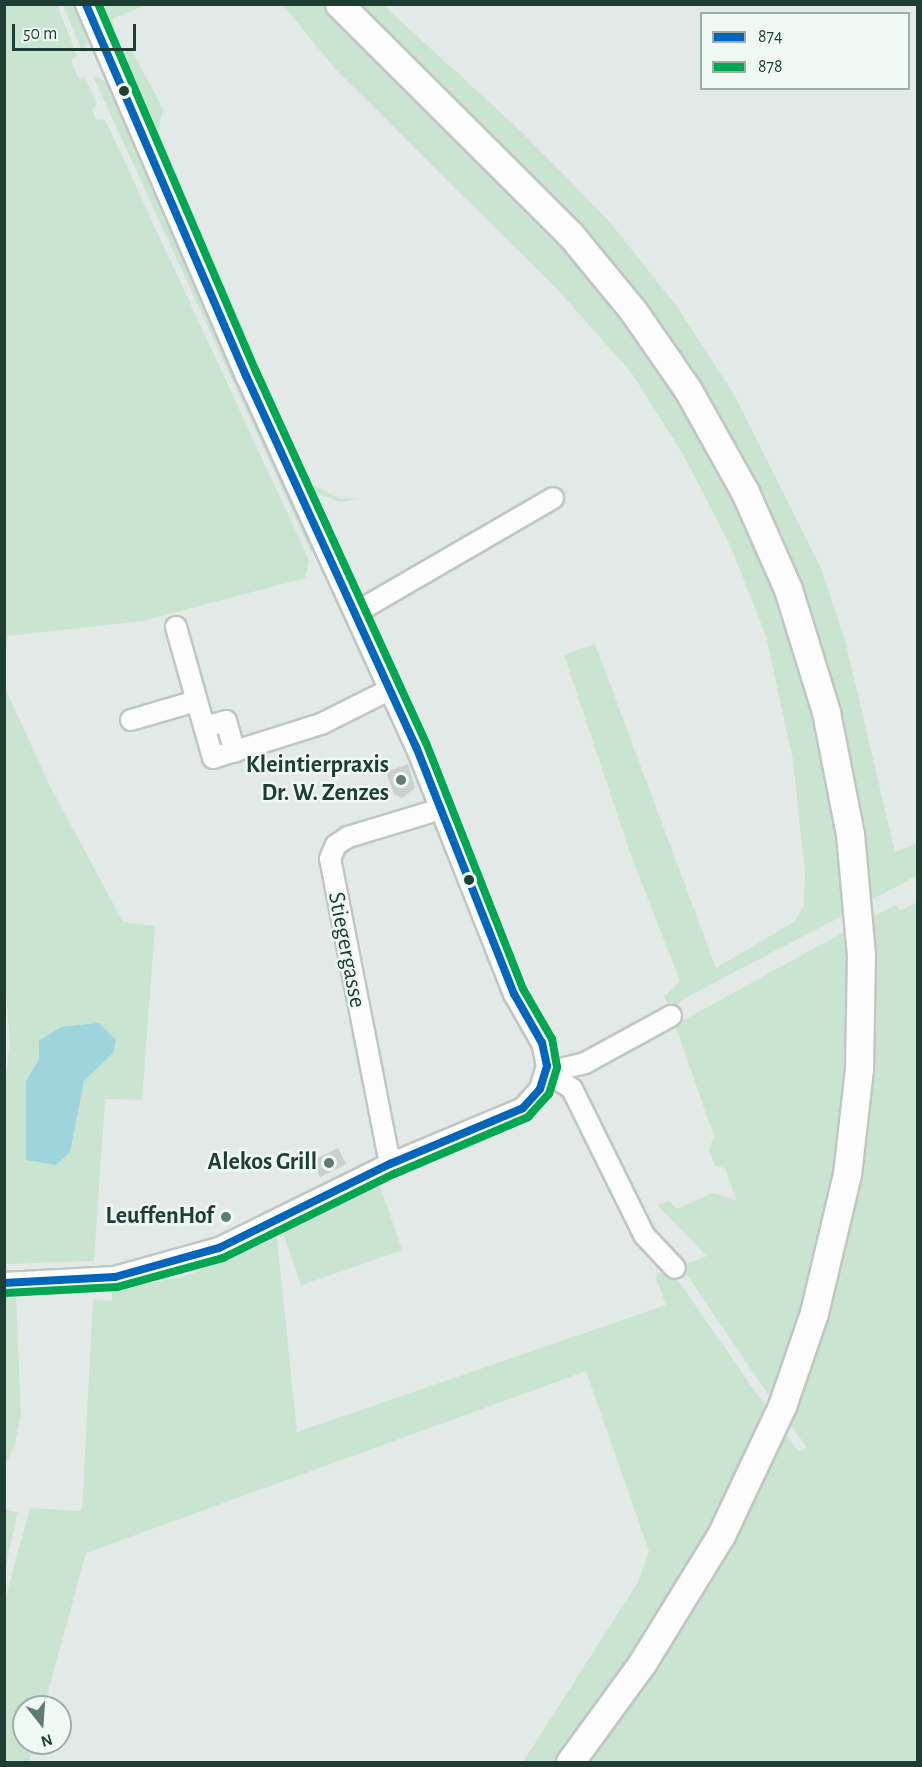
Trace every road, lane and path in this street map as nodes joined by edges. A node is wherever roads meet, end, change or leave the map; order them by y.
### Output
1 (86, 4) edge
2 (339, 4) edge
3 (553, 498) dead end
4 (355, 613) junction
5 (176, 627) dead end
6 (391, 689) junction
7 (196, 701) junction
8 (131, 720) dead end
9 (441, 809) junction
10 (671, 1016) dead end
11 (543, 1081) junction
12 (390, 1164) junction
13 (675, 1268) dead end
14 (4, 1283) edge
15 (570, 1762) edge

1 - 4 street
2 - 15 main road
3 - 4 street
4 - 6 street
5 - 7 street
6 - 7 street
6 - 9 street
7 - 8 street
9 - 11 street
9 - 12 street, Stiegergasse
10 - 11 street
11 - 12 street
11 - 13 street
12 - 14 street

